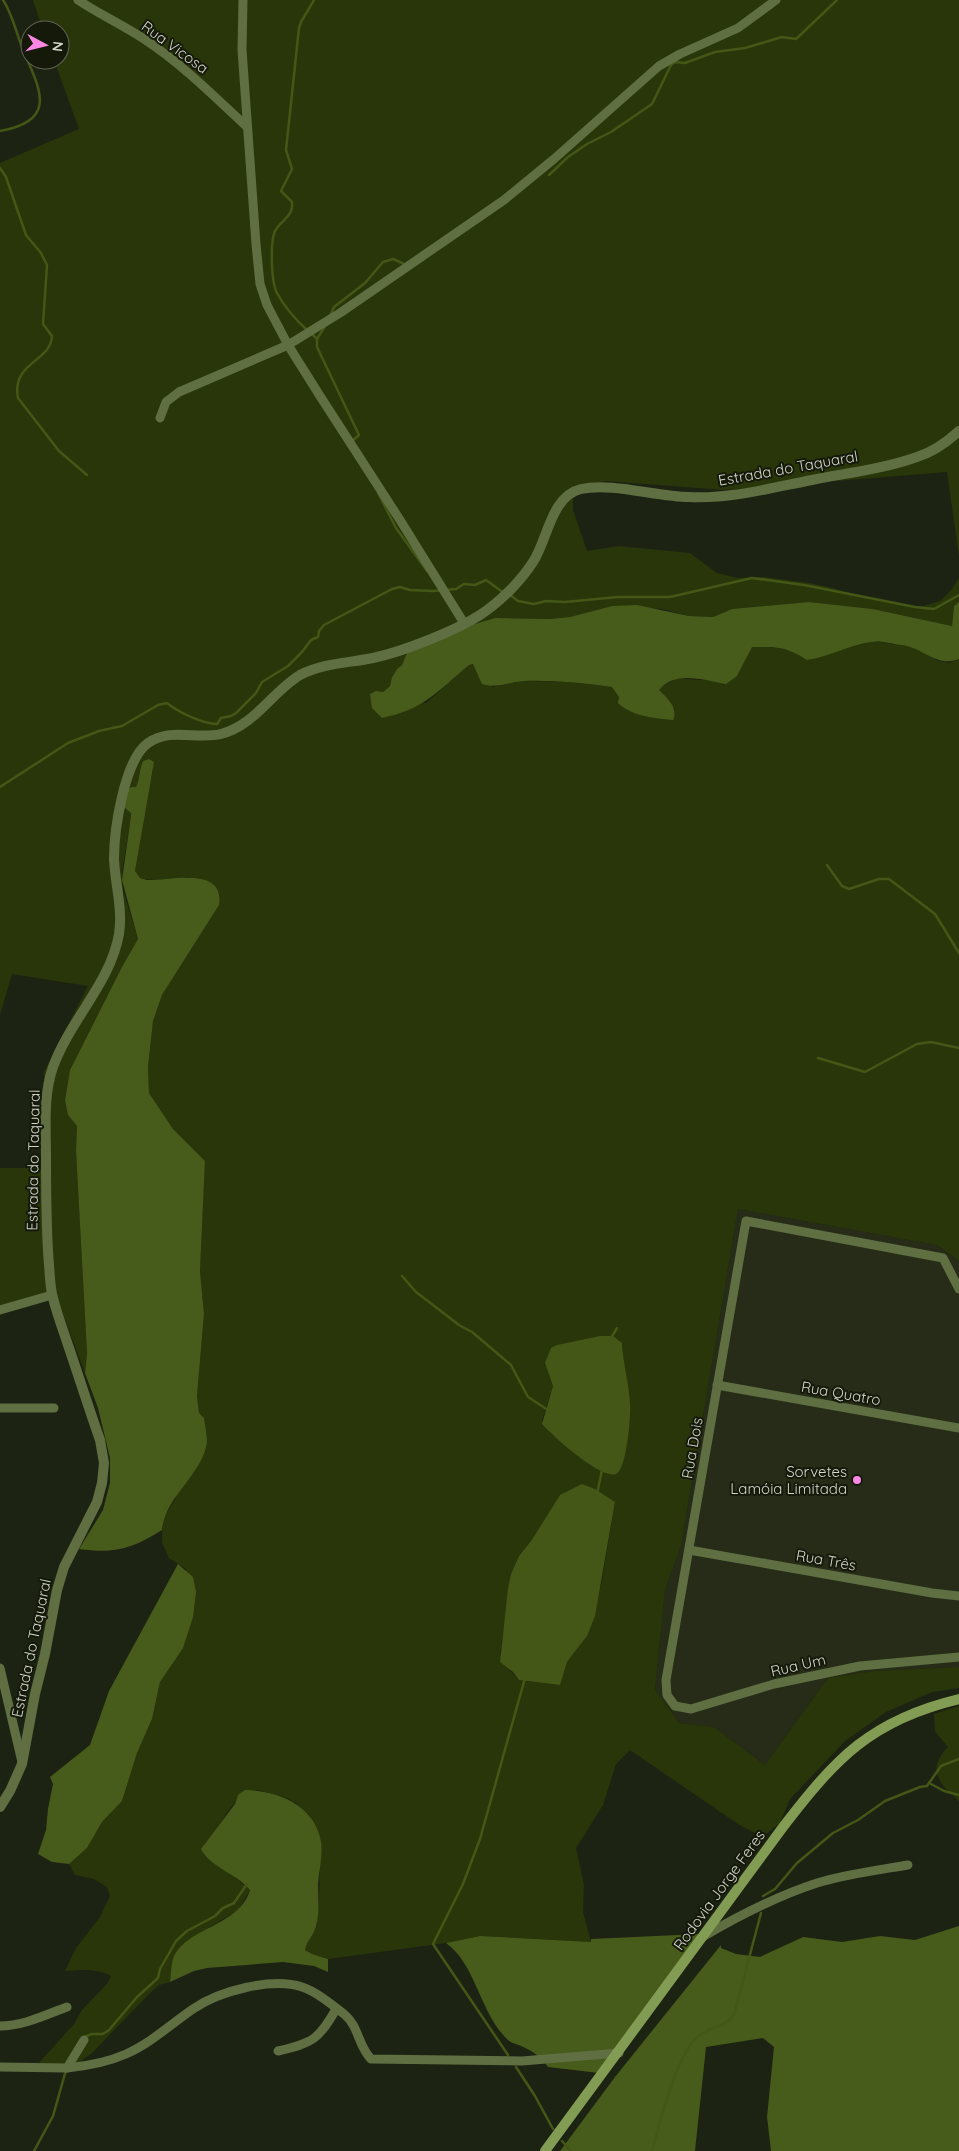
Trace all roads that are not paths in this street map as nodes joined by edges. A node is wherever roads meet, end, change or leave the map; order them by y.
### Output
1 (78, 0) edge
2 (243, 0) edge
3 (776, 0) edge
4 (247, 127) junction
5 (288, 345) junction
6 (160, 418) dead end
7 (959, 431) edge
8 (464, 623) junction
9 (959, 1288) edge
10 (52, 1295) junction
11 (0, 1310) edge
12 (717, 1385) junction
13 (0, 1408) edge
14 (54, 1408) dead end
15 (959, 1428) edge
16 (689, 1550) junction
17 (959, 1596) edge
18 (959, 1657) edge
19 (0, 1668) edge
20 (666, 1680) joint
21 (959, 1699) edge
22 (22, 1764) junction
23 (0, 1807) edge
24 (908, 1865) dead end
25 (704, 1936) junction
26 (66, 2007) dead end
27 (336, 2008) junction
28 (0, 2026) edge
29 (84, 2040) dead end
30 (278, 2051) dead end
31 (619, 2052) junction
32 (0, 2067) edge
33 (67, 2068) junction
34 (545, 2151) edge

1 - 4 street, Rua Vicosa
2 - 4 street
3 - 5 street
4 - 5 street
5 - 6 street
5 - 8 street
7 - 8 street, Estrada do Taquaral
8 - 10 street, Estrada do Taquaral
9 - 12 street, Rua Dois
10 - 11 street
10 - 22 street, Estrada do Taquaral
12 - 15 street, Rua Quatro
12 - 16 street, Rua Dois
13 - 14 street
16 - 17 street, Rua Três
16 - 20 street, Rua Dois
18 - 20 street, Rua Um
19 - 22 street
21 - 25 main road, Rodovia Jorge Feres
22 - 23 street, Estrada do Taquaral
24 - 25 street
25 - 31 main road, Rodovia Jorge Feres
26 - 28 street
27 - 30 street
27 - 31 street
27 - 33 street
29 - 33 street
31 - 34 main road, Rodovia Jorge Feres
32 - 33 street

